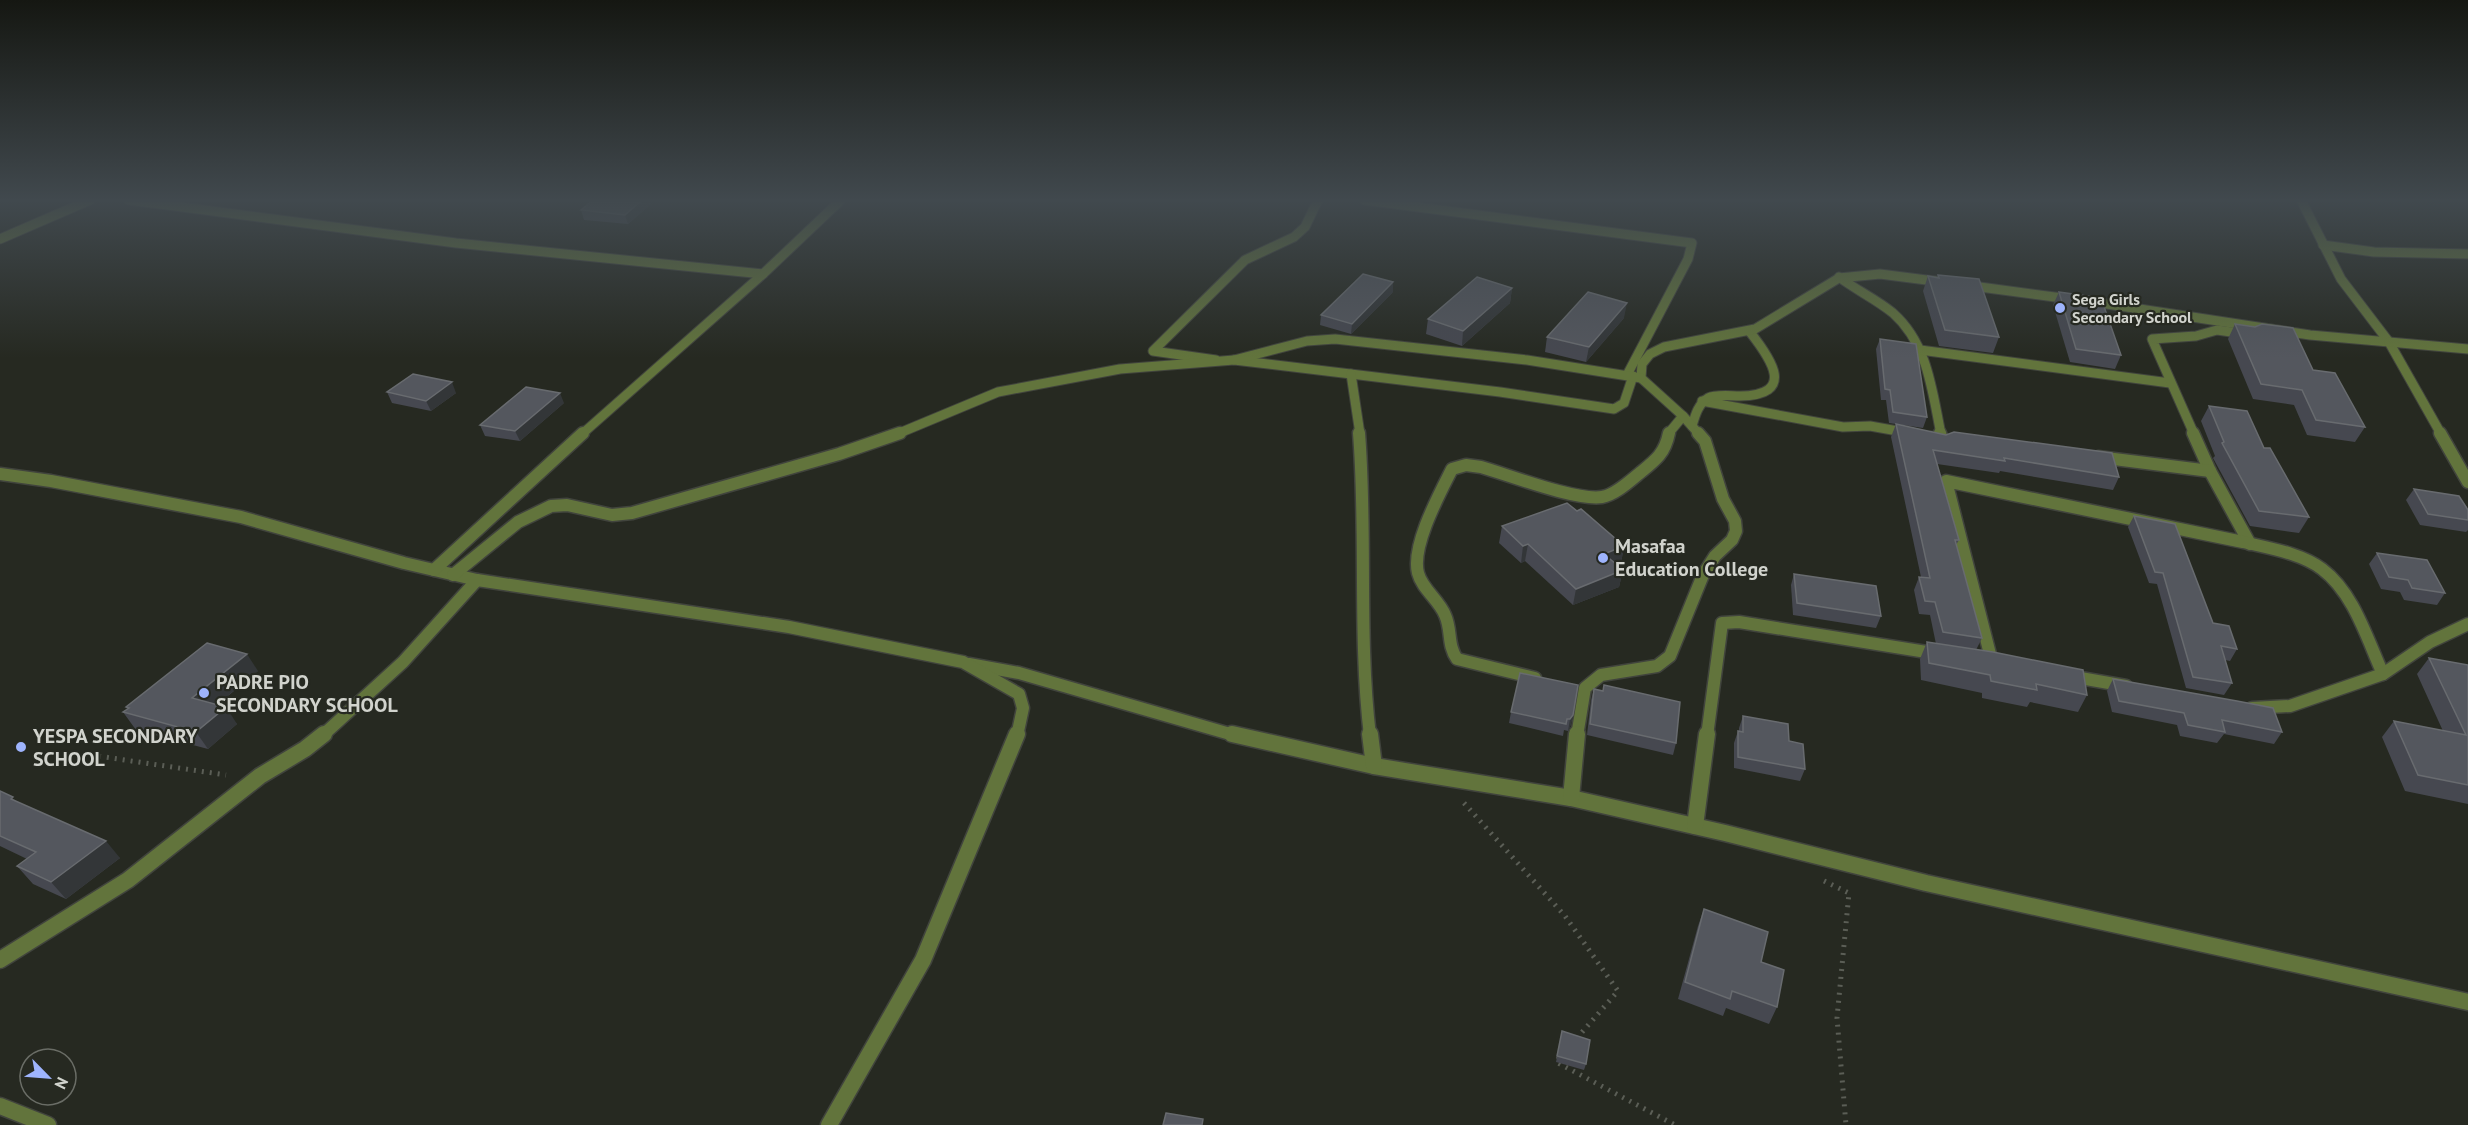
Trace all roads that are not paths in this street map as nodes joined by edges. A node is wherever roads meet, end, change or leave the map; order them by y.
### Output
1 (552, 252) edge
2 (786, 252) edge
3 (1261, 252) edge
4 (1690, 252) edge
5 (2328, 252) edge
6 (2398, 252) edge
7 (2468, 254) edge
8 (763, 274) junction
9 (1839, 277) junction
10 (2244, 325) junction
11 (1750, 332) junction
12 (2389, 342) junction
13 (2468, 349) edge
14 (1920, 350) junction
15 (1229, 361) junction
16 (1352, 374) junction
17 (1634, 377) junction
18 (2170, 383) junction
19 (1702, 401) junction
20 (1683, 416) junction
21 (1692, 426) junction
22 (2083, 455) edge
23 (2210, 471) junction
24 (0, 474) edge
25 (2468, 482) edge
26 (2250, 544) junction
27 (434, 570) junction
28 (453, 575) junction
29 (477, 580) junction
30 (2468, 624) edge
31 (1957, 657) edge
32 (963, 662) junction
33 (1992, 662) edge
34 (2051, 673) edge
35 (2383, 674) junction
36 (1544, 679) edge
37 (2144, 689) edge
38 (2238, 706) edge
39 (1374, 766) junction
40 (1571, 798) junction
41 (1695, 826) junction
42 (0, 960) edge
43 (2468, 1002) edge
44 (0, 1106) edge
45 (48, 1125) edge
46 (829, 1125) edge

1 - 8 street
2 - 8 street
3 - 15 street
4 - 17 street
5 - 12 street
6 - 7 street
8 - 27 street
9 - 10 street
9 - 11 street
9 - 14 street
10 - 12 street
10 - 18 street
11 - 17 street
11 - 19 street
12 - 13 street
12 - 25 street
14 - 18 street
14 - 19 street
15 - 16 street
15 - 17 street
15 - 28 street
16 - 17 street
16 - 39 street
17 - 20 street
18 - 23 street
19 - 21 street
20 - 21 street
20 - 36 street
21 - 40 street
22 - 23 street
23 - 26 street
24 - 27 street
26 - 33 street
26 - 35 street
27 - 28 street
28 - 29 street
29 - 32 street
29 - 42 street
30 - 35 street
31 - 41 street
32 - 39 street
32 - 46 street
34 - 37 street
35 - 38 street
39 - 40 street
40 - 41 street
41 - 43 street
44 - 45 street

